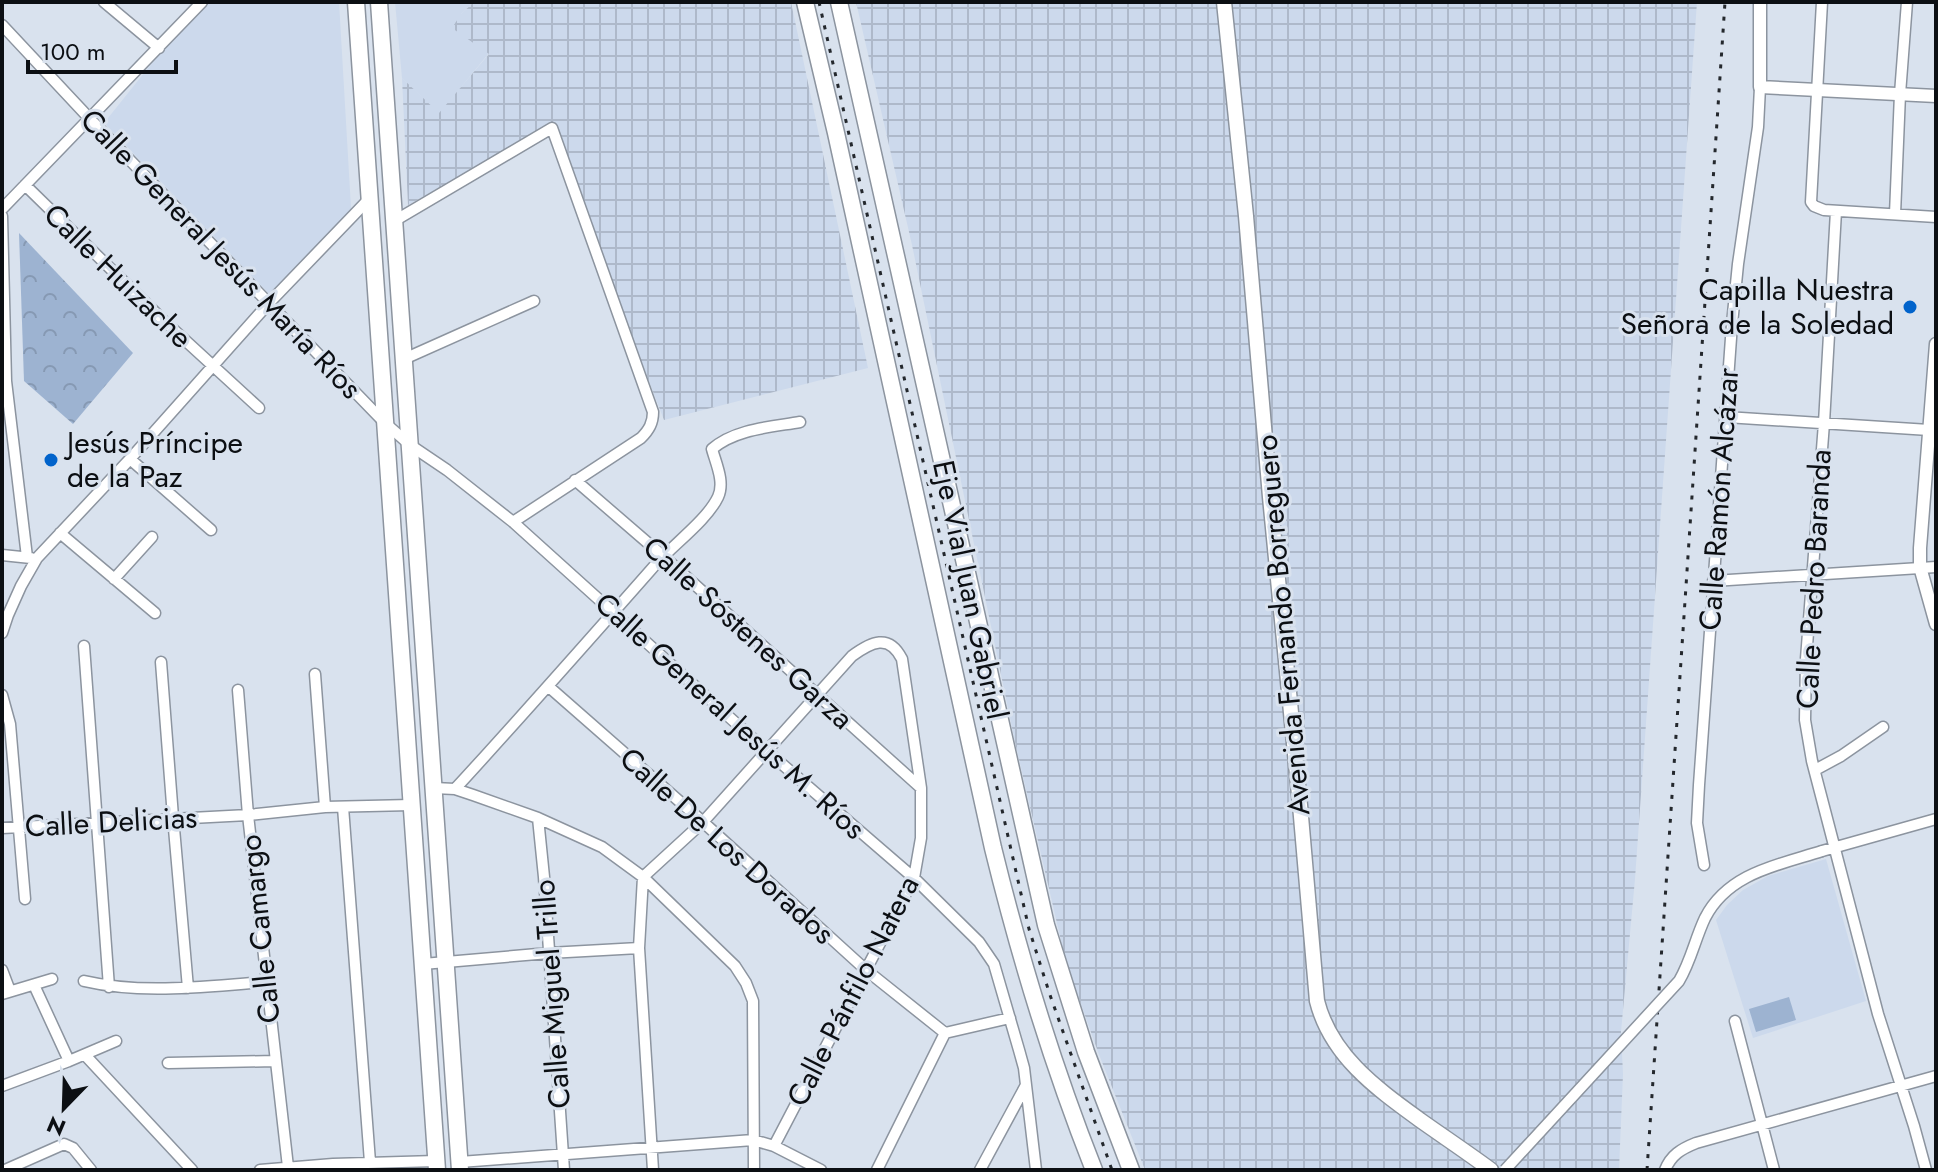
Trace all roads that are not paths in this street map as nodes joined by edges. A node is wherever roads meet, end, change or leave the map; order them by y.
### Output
1 (104, 2) edge
2 (202, 2) edge
3 (356, 2) edge
4 (379, 2) edge
5 (805, 2) edge
6 (839, 2) edge
7 (1224, 2) edge
8 (1760, 2) edge
9 (1822, 2) edge
10 (1907, 2) edge
11 (2, 25) edge
12 (159, 48) junction
13 (1760, 87) junction
14 (1817, 90) junction
15 (1900, 94) junction
16 (1936, 96) edge
17 (90, 119) junction
18 (25, 185) junction
19 (370, 198) junction
20 (2, 209) edge
21 (1836, 211) junction
22 (1895, 214) junction
23 (2, 216) edge
24 (1936, 217) edge
25 (396, 220) junction
26 (3, 277) edge
27 (534, 301) dead end
28 (269, 303) junction
29 (1936, 344) edge
30 (404, 359) junction
31 (212, 367) junction
32 (4, 382) edge
33 (259, 408) dead end
34 (1726, 417) junction
35 (384, 422) junction
36 (800, 422) dead end
37 (1824, 423) junction
38 (1929, 430) junction
39 (410, 445) junction
40 (130, 459) junction
41 (575, 480) junction
42 (513, 522) junction
43 (211, 530) dead end
44 (60, 533) junction
45 (152, 537) dead end
46 (2, 555) edge
47 (663, 556) junction
48 (32, 558) junction
49 (1920, 567) junction
50 (1936, 567) edge
51 (1812, 575) junction
52 (114, 579) junction
53 (1713, 581) junction
54 (614, 612) junction
55 (155, 613) dead end
56 (5, 614) edge
57 (1936, 624) edge
58 (2, 633) edge
59 (84, 646) dead end
60 (161, 662) dead end
61 (315, 674) dead end
62 (549, 687) junction
63 (238, 690) dead end
64 (817, 694) junction
65 (2, 695) edge
66 (1883, 727) dead end
67 (768, 752) junction
68 (1815, 770) junction
69 (434, 788) junction
70 (921, 788) junction
71 (455, 789) junction
72 (411, 805) junction
73 (325, 807) junction
74 (343, 807) junction
75 (248, 815) junction
76 (173, 817) junction
77 (538, 818) junction
78 (1936, 819) edge
79 (703, 822) junction
80 (97, 823) junction
81 (2, 828) edge
82 (19, 828) junction
83 (1835, 846) junction
84 (1704, 865) dead end
85 (643, 877) junction
86 (914, 878) junction
87 (25, 899) dead end
88 (639, 948) junction
89 (549, 953) junction
90 (446, 962) junction
91 (423, 964) junction
92 (2, 970) edge
93 (866, 970) junction
94 (52, 979) dead end
95 (84, 981) dead end
96 (266, 982) junction
97 (34, 985) junction
98 (109, 987) junction
99 (188, 988) junction
100 (6, 993) edge
101 (1010, 1018) junction
102 (1735, 1021) dead end
103 (945, 1033) junction
104 (116, 1041) dead end
105 (85, 1055) junction
106 (69, 1061) junction
107 (275, 1061) junction
108 (168, 1063) dead end
109 (1936, 1076) edge
110 (1901, 1084) junction
111 (1026, 1085) junction
112 (2, 1086) edge
113 (1762, 1125) junction
114 (753, 1140) junction
115 (774, 1146) junction
116 (651, 1148) junction
117 (563, 1153) junction
118 (370, 1162) junction
119 (23, 1166) edge
120 (437, 1166) edge
121 (460, 1166) edge
122 (288, 1167) junction
123 (5, 1170) edge
124 (91, 1170) edge
125 (192, 1170) edge
126 (260, 1170) edge
127 (564, 1170) edge
128 (653, 1170) edge
129 (754, 1170) edge
130 (821, 1170) edge
131 (877, 1170) edge
132 (980, 1170) edge
133 (1036, 1170) edge
134 (1094, 1170) edge
135 (1131, 1170) edge
136 (1491, 1170) edge
137 (1505, 1170) edge
138 (1665, 1170) edge
139 (1774, 1170) edge
140 (1926, 1170) edge

1 - 12 street
2 - 12 street
3 - 19 main road
4 - 25 main road
5 - 134 main road, Eje Vial Juan Gabriel
6 - 135 main road, Eje Vial Juan Gabriel
7 - 136 main road, Avenida Fernando Borreguero
8 - 13 street
9 - 14 street
10 - 15 street
11 - 17 street, Calle General Jesús María Ríos
12 - 17 street
13 - 14 street
13 - 34 street, Calle Ramón Alcázar
14 - 15 street
14 - 21 street
15 - 16 street
15 - 22 street
17 - 18 street
17 - 28 street, Calle General Jesús María Ríos
18 - 20 street
18 - 31 street, Calle Huizache
19 - 28 street
19 - 35 main road
21 - 22 street
21 - 37 street, Calle Pedro Baranda
22 - 24 street
23 - 26 street
25 - 30 main road
25 - 41 street
26 - 32 street
27 - 30 street
28 - 31 street
28 - 35 street, Calle General Jesús María Ríos
29 - 38 street
30 - 39 main road
31 - 33 street, Calle Huizache
31 - 40 street
32 - 48 street
34 - 37 street
34 - 53 street, Calle Ramón Alcázar
35 - 39 street, Calle General Jesús María Ríos
35 - 72 main road
36 - 47 street
37 - 38 street
37 - 51 street, Calle Pedro Baranda
38 - 49 street
39 - 42 street, Calle General Jesús M. Ríos
39 - 69 main road
40 - 43 street
40 - 44 street
41 - 42 street
41 - 47 street, Calle Sóstenes Garza
42 - 54 street, Calle General Jesús M. Ríos
44 - 48 street
44 - 52 street
45 - 52 street
46 - 48 street
47 - 54 street
47 - 64 street, Calle Sóstenes Garza
48 - 56 street
49 - 50 street
49 - 51 street
49 - 57 street
51 - 53 street
51 - 68 street, Calle Pedro Baranda
52 - 55 street
53 - 84 street, Calle Ramón Alcázar
54 - 62 street
54 - 67 street, Calle General Jesús M. Ríos
56 - 58 street
59 - 80 street
60 - 76 street
61 - 73 street
62 - 71 street
62 - 79 street, Calle De Los Dorados
63 - 75 street, Calle Camargo
64 - 67 street
64 - 70 street, Calle Sóstenes Garza
64 - 70 street, Calle Pánfilo Natera
65 - 82 street
66 - 68 street
67 - 79 street
67 - 86 street, Calle General Jesús M. Ríos
68 - 83 street, Calle Pedro Baranda
69 - 71 street
69 - 90 main road
70 - 86 street, Calle Pánfilo Natera
71 - 77 street
72 - 74 street, Calle Delicias
72 - 91 main road
73 - 74 street, Calle Delicias
73 - 75 street, Calle Delicias
74 - 118 street
75 - 76 street, Calle Delicias
75 - 96 street, Calle Camargo
76 - 80 street, Calle Delicias
76 - 99 street
77 - 85 street
77 - 89 street, Calle Miguel Trillo
78 - 83 street
79 - 85 street
79 - 93 street, Calle De Los Dorados
80 - 82 street, Calle Delicias
80 - 98 street
81 - 82 street, Calle Delicias
82 - 87 street
83 - 110 street, Calle Pedro Baranda
83 - 137 street, bridge
85 - 88 street
85 - 114 street
86 - 93 street, Calle Pánfilo Natera
86 - 101 street, Calle General Jesús M. Ríos
88 - 89 street
88 - 116 street
89 - 90 street
89 - 117 street, Calle Miguel Trillo
90 - 91 street
90 - 121 main road
91 - 120 main road
92 - 100 street
93 - 103 street, Calle De Los Dorados
93 - 115 street, Calle Pánfilo Natera
94 - 97 street
95 - 98 street
96 - 99 street
96 - 107 street, Calle Camargo
97 - 100 street
97 - 106 street
98 - 99 street
101 - 103 street
101 - 111 street, Calle General Jesús M. Ríos
102 - 113 street
103 - 131 street
104 - 105 street
105 - 106 street
105 - 125 street
106 - 112 street
107 - 108 street
107 - 122 street, Calle Camargo
109 - 110 street
110 - 113 street
110 - 140 street, Calle Pedro Baranda
111 - 132 street
111 - 133 street, Calle General Jesús M. Ríos
113 - 138 street
113 - 139 street
114 - 115 street
114 - 116 street
114 - 129 street
115 - 130 street
116 - 117 street
116 - 128 street
117 - 121 street
117 - 127 street, Calle Miguel Trillo
118 - 120 street
118 - 122 street
119 - 123 street
119 - 124 street
122 - 126 street

